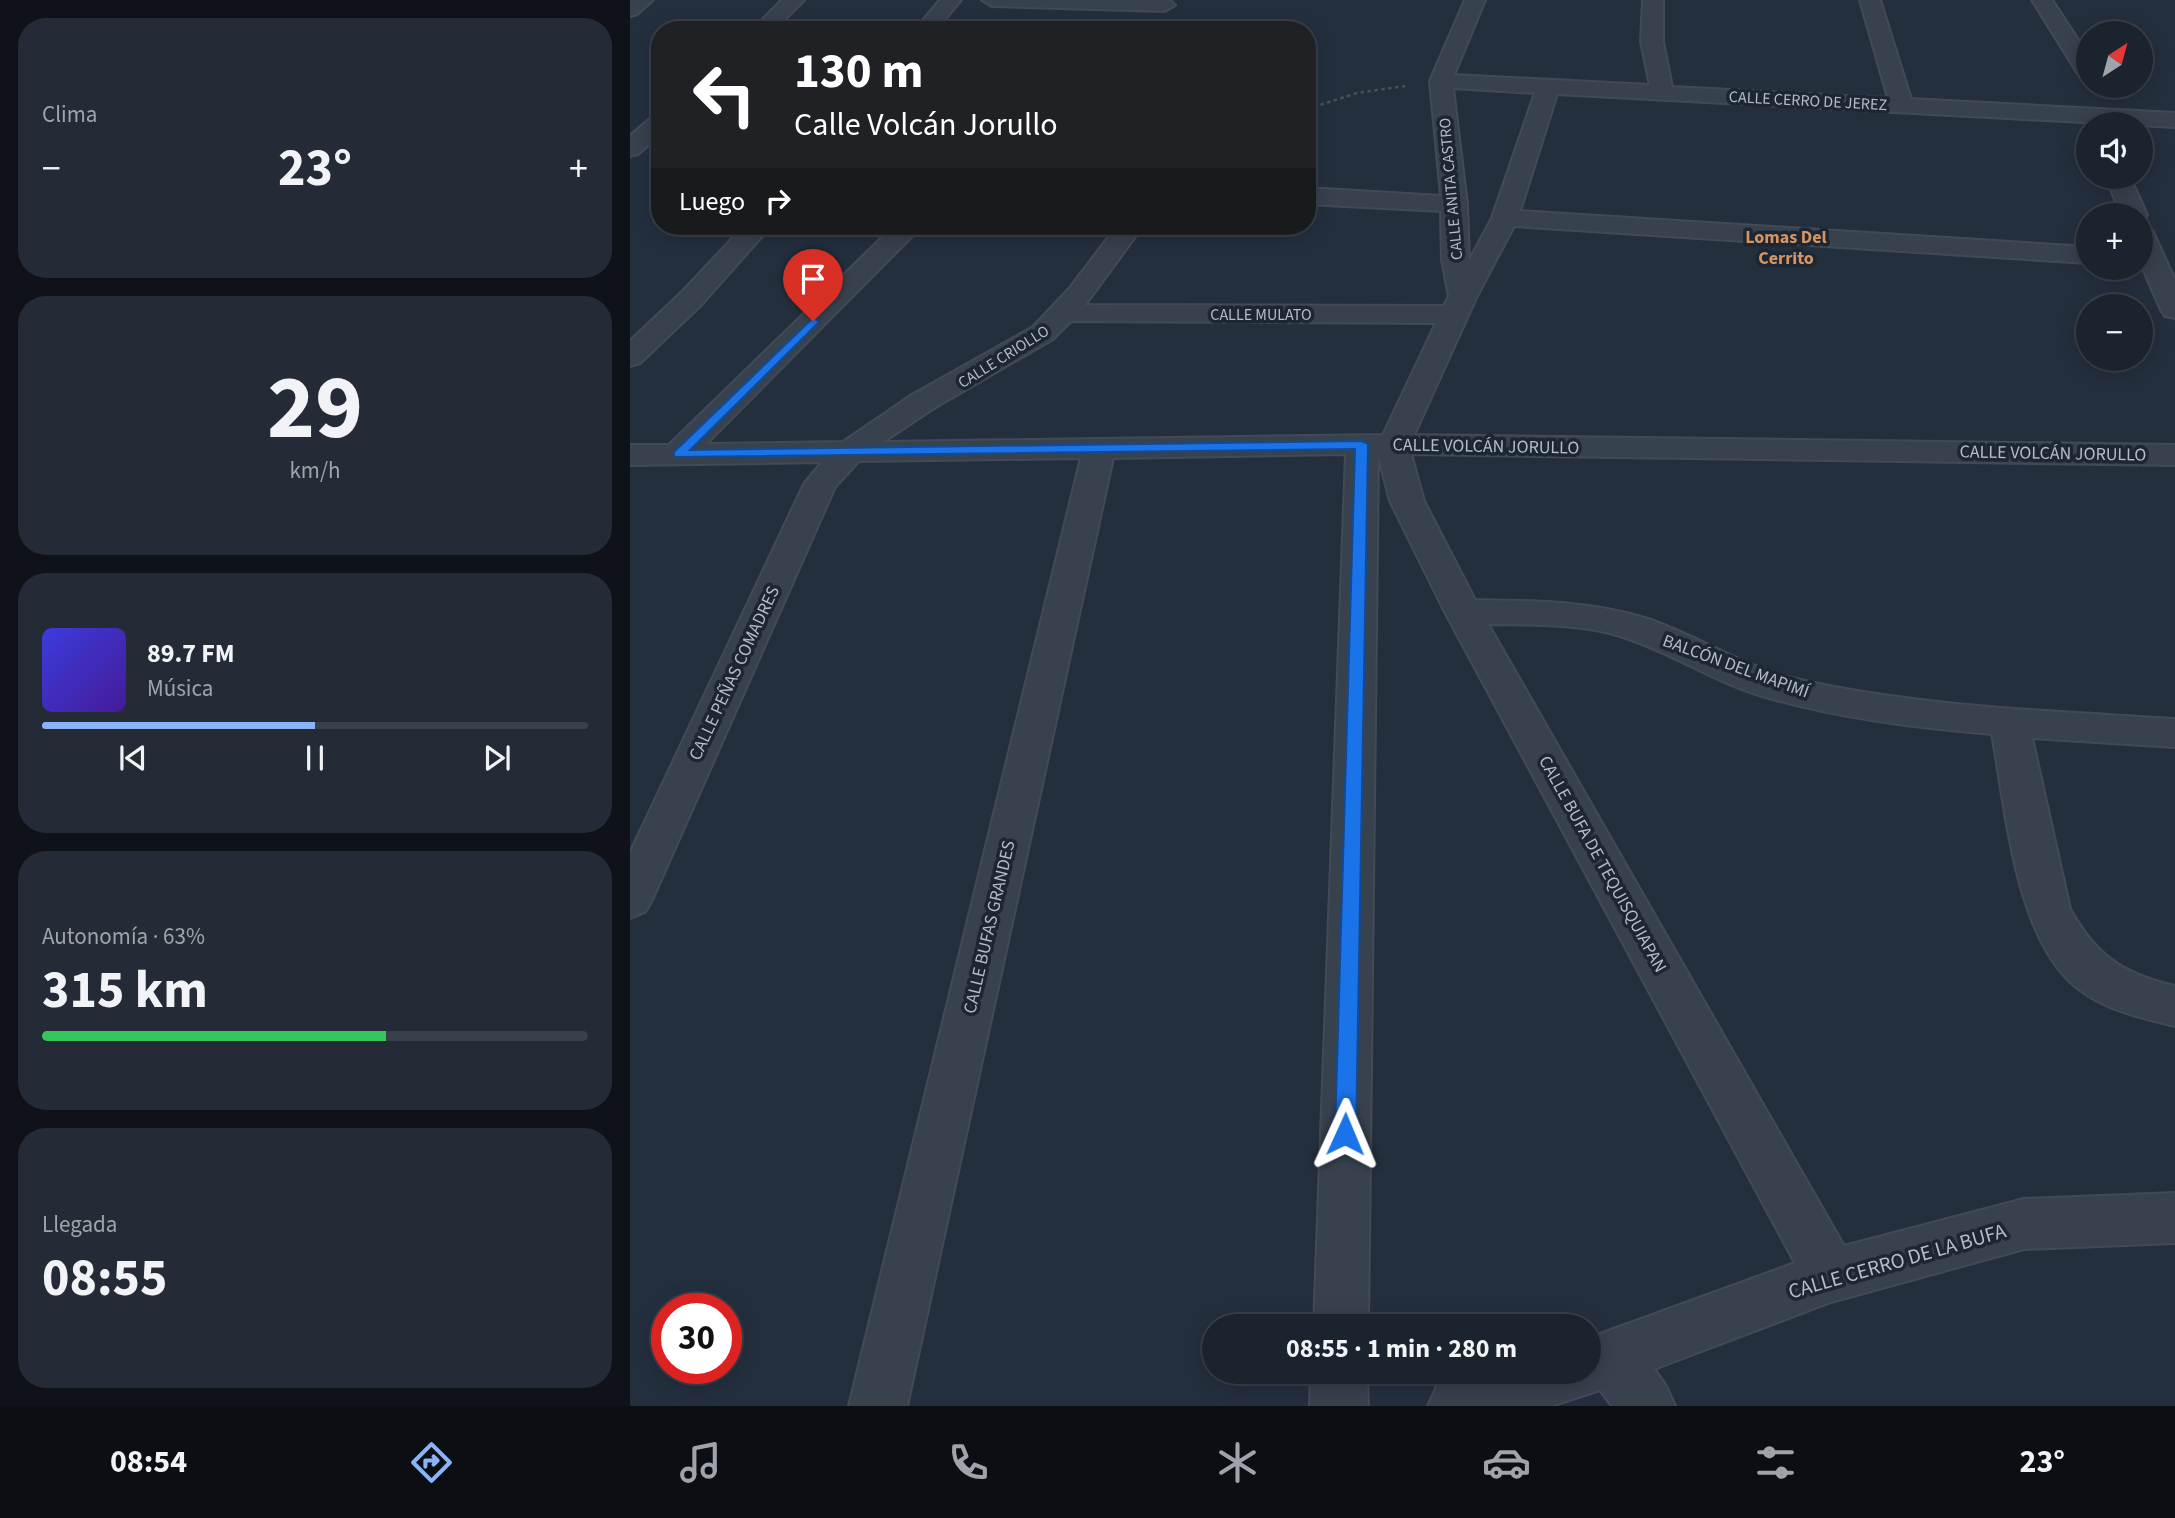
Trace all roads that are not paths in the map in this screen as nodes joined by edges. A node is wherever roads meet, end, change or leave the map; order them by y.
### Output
1 (643, 0) edge
2 (794, 0) edge
3 (951, 0) edge
4 (992, 0) edge
5 (1475, 0) edge
6 (1653, 0) edge
7 (1870, 0) edge
8 (2042, 0) edge
9 (1165, 5) dead end
10 (630, 10) edge
11 (771, 21) edge
12 (933, 21) edge
13 (2076, 53) edge
14 (1441, 81) junction
15 (1548, 86) junction
16 (1662, 92) junction
17 (1902, 106) junction
18 (2076, 118) edge
19 (2153, 120) edge
20 (2175, 120) edge
21 (651, 130) edge
22 (630, 150) edge
23 (651, 151) edge
24 (1316, 196) edge
25 (1454, 204) junction
26 (1505, 218) junction
27 (750, 235) edge
28 (900, 235) edge
29 (1122, 235) edge
30 (2076, 254) edge
31 (2153, 271) edge
32 (1460, 306) junction
33 (2175, 310) edge
34 (1066, 313) junction
35 (630, 357) edge
36 (1378, 444) junction
37 (1099, 448) junction
38 (846, 453) junction
39 (630, 454) edge
40 (678, 454) junction
41 (2175, 455) edge
42 (1463, 612) junction
43 (2010, 722) junction
44 (2175, 733) edge
45 (630, 900) edge
46 (2175, 1006) edge
47 (2175, 1218) edge
48 (1831, 1276) junction
49 (1341, 1314) edge
50 (1601, 1362) edge
51 (1601, 1373) edge
52 (1339, 1384) edge
53 (1531, 1384) edge
54 (878, 1406) edge
55 (1339, 1406) edge
56 (1457, 1406) edge
57 (1646, 1406) edge

1 - 10 street
2 - 11 street
3 - 12 street
4 - 9 street
5 - 14 street
6 - 16 street
7 - 17 street
8 - 13 street
14 - 15 street, CALLE CERRO DE JEREZ
14 - 25 street, CALLE ANITA CASTRO
15 - 16 street, CALLE CERRO DE JEREZ
15 - 26 street, CALLE ANITA CASTRO
16 - 17 street, CALLE CERRO DE JEREZ
17 - 18 street, CALLE CERRO DE JEREZ
19 - 20 street, CALLE CERRO DE JEREZ
21 - 22 street
22 - 23 street
24 - 25 street
25 - 32 street, CALLE ANITA CASTRO
26 - 30 street
26 - 32 street, CALLE ANITA CASTRO
27 - 35 street
28 - 40 street
29 - 34 street, CALLE CRIOLLO
31 - 33 street
32 - 34 street, CALLE MULATO
32 - 36 street, CALLE ANITA CASTRO
34 - 38 street, CALLE CRIOLLO
36 - 37 street, CALLE VOLCÁN JORULLO
36 - 41 street, CALLE VOLCÁN JORULLO
36 - 42 street, CALLE BUFA DE TEQUISQUIAPAN
36 - 49 street
37 - 38 street, CALLE VOLCÁN JORULLO
37 - 54 street, CALLE BUFAS GRANDES
38 - 40 street, CALLE VOLCÁN JORULLO
38 - 45 street, CALLE PEÑAS COMADRES
39 - 40 street, CALLE VOLCÁN JORULLO
42 - 43 street, BALCÓN DEL MAPIMÍ
42 - 48 street, CALLE BUFA DE TEQUISQUIAPAN
43 - 44 street, BALCÓN DEL MAPIMÍ
43 - 46 street
47 - 48 street, CALLE CERRO DE LA BUFA
48 - 50 street, CALLE CERRO DE LA BUFA
51 - 57 street
52 - 55 street
53 - 56 street, CALLE CERRO DE LA BUFA

